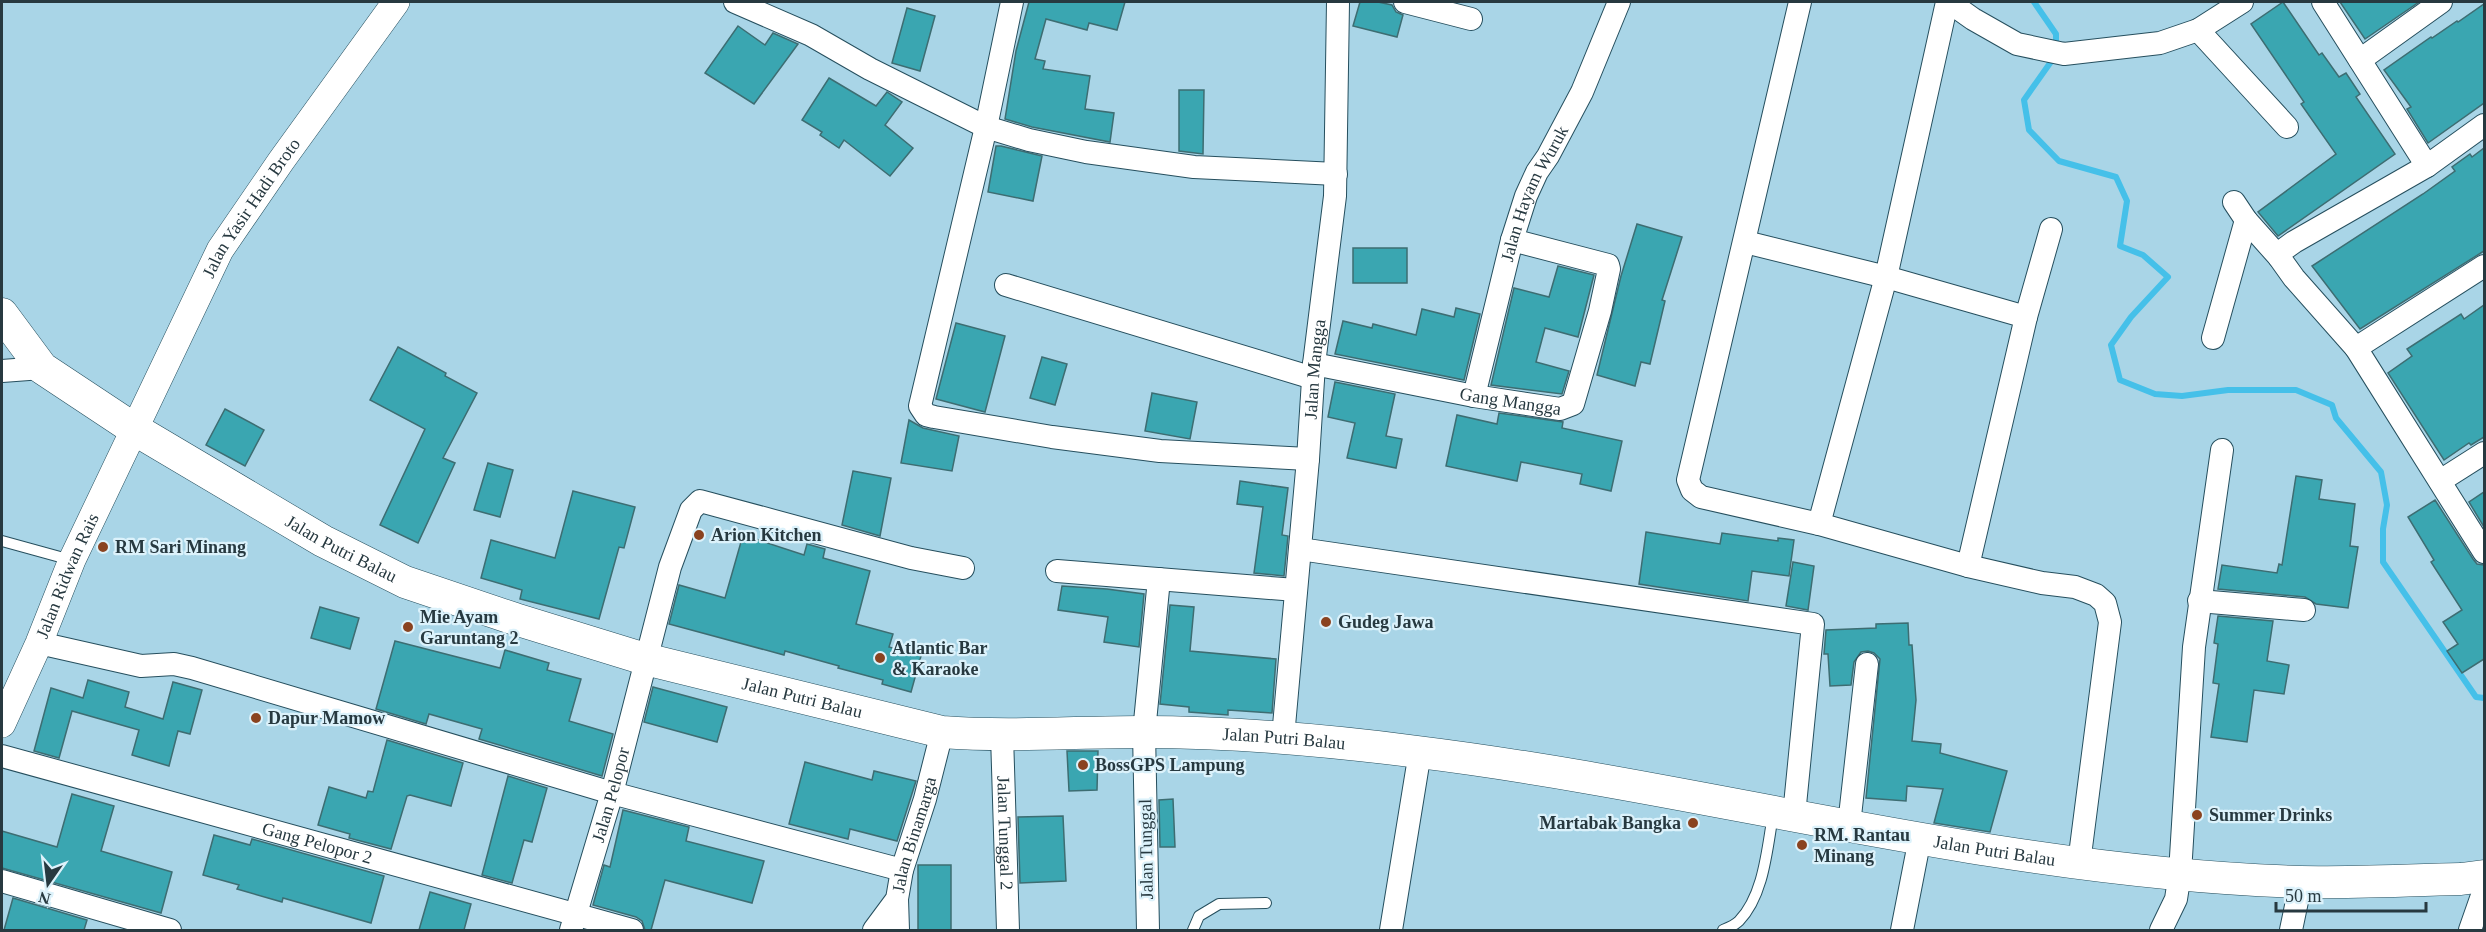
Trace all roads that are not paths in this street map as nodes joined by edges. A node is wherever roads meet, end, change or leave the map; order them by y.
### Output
1 (396, 2) edge
2 (735, 2) edge
3 (1012, 2) edge
4 (1338, 2) edge
5 (1405, 2) edge
6 (1618, 2) edge
7 (1800, 2) edge
8 (1948, 2) edge
9 (2242, 2) edge
10 (2323, 2) edge
11 (2441, 2) edge
12 (1471, 19) dead end
13 (2198, 30) junction
14 (2360, 60) junction
15 (2484, 125) edge
16 (2287, 126) dead end
17 (986, 127) junction
18 (2427, 166) junction
19 (1336, 174) junction
20 (2051, 229) dead end
21 (1512, 240) junction
22 (1745, 242) junction
23 (2279, 257) junction
24 (2484, 266) edge
25 (1886, 277) junction
26 (1006, 285) dead end
27 (2, 314) edge
28 (2026, 317) junction
29 (2213, 338) dead end
30 (2356, 348) junction
31 (42, 368) junction
32 (2, 370) edge
33 (1313, 371) junction
34 (1474, 396) junction
35 (134, 429) junction
36 (2222, 450) dead end
37 (2484, 453) edge
38 (1308, 459) junction
39 (2439, 482) junction
40 (1819, 524) junction
41 (2, 541) edge
42 (1300, 549) junction
43 (2484, 552) edge
44 (72, 560) junction
45 (1968, 566) junction
46 (963, 568) dead end
47 (1058, 571) dead end
48 (1159, 579) junction
49 (1296, 590) junction
50 (2199, 601) junction
51 (2304, 610) dead end
52 (39, 643) junction
53 (645, 659) junction
54 (1867, 664) dead end
55 (2, 724) edge
56 (942, 732) junction
57 (1144, 732) junction
58 (1002, 735) junction
59 (1283, 737) junction
60 (1420, 752) junction
61 (2, 756) edge
62 (612, 793) junction
63 (1784, 814) junction
64 (1849, 825) junction
65 (1920, 838) junction
66 (2079, 863) junction
67 (902, 870) junction
68 (2180, 873) junction
69 (2484, 876) edge
70 (2, 881) edge
71 (2301, 882) junction
72 (2484, 890) edge
73 (897, 899) junction
74 (1266, 903) dead end
75 (573, 922) edge
76 (170, 930) edge
77 (632, 930) edge
78 (874, 930) edge
79 (898, 930) edge
80 (1008, 930) edge
81 (1148, 930) edge
82 (1193, 930) edge
83 (1391, 930) edge
84 (1723, 930) edge
85 (1902, 930) edge
86 (2161, 930) edge
87 (2291, 930) edge
88 (2470, 930) edge

1 - 35 street, Jalan Yasir Hadi Broto
2 - 17 street
3 - 17 street
4 - 19 street, Jalan Mangga
5 - 12 street
6 - 21 street, Jalan Hayam Wuruk
7 - 22 street
8 - 13 street
8 - 25 street
9 - 13 street
10 - 14 street
11 - 14 street
13 - 16 street
14 - 18 street
15 - 18 street
17 - 19 street
17 - 38 street
18 - 23 street
19 - 33 street, Jalan Mangga
20 - 28 street
21 - 34 street, Jalan Hayam Wuruk
21 - 34 street, Gang Mangga
22 - 25 street
22 - 40 street
23 - 29 street
23 - 30 street
24 - 30 street
25 - 28 street
25 - 40 street
26 - 33 street, Gang Mangga
27 - 31 main road, Jalan Putri Balau
28 - 45 street
30 - 39 street
31 - 32 street
31 - 35 main road, Jalan Putri Balau
33 - 34 street, Gang Mangga
33 - 38 street, Jalan Mangga
35 - 44 street, Jalan Ridwan Rais
35 - 53 main road, Jalan Putri Balau
36 - 50 street
37 - 39 street
38 - 42 street, Jalan Mangga
39 - 43 street
40 - 45 street
41 - 44 lane
42 - 49 street, Jalan Mangga
42 - 63 street
44 - 52 street, Jalan Ridwan Rais
45 - 66 street
46 - 53 street, Jalan Pelopor
47 - 48 street
48 - 49 street
48 - 57 street, Jalan Tunggal
49 - 59 street, Jalan Mangga
50 - 51 street
50 - 68 street
52 - 55 street, Jalan Ridwan Rais
52 - 62 street
53 - 56 main road, Jalan Putri Balau
53 - 62 street, Jalan Pelopor
54 - 64 street
56 - 58 main road, Jalan Putri Balau
56 - 67 street, Jalan Binamarga
57 - 58 main road, Jalan Putri Balau
57 - 59 main road, Jalan Putri Balau
57 - 81 street, Jalan Tunggal
58 - 80 street, Jalan Tunggal 2
59 - 60 main road, Jalan Putri Balau
60 - 63 main road, Jalan Putri Balau
60 - 83 street
61 - 75 street, Gang Pelopor 2
62 - 67 street
62 - 75 street, Jalan Pelopor
63 - 64 main road, Jalan Putri Balau
63 - 84 lane
64 - 65 main road, Jalan Putri Balau
65 - 66 main road, Jalan Putri Balau
65 - 85 street
66 - 68 main road, Jalan Putri Balau
67 - 73 street, Jalan Binamarga
68 - 71 main road, Jalan Putri Balau
68 - 86 street
69 - 71 main road, Jalan Putri Balau
70 - 76 street
71 - 87 street
72 - 88 street
73 - 78 street, Jalan Binamarga
73 - 79 street
74 - 82 lane
75 - 77 street, Gang Pelopor 2

